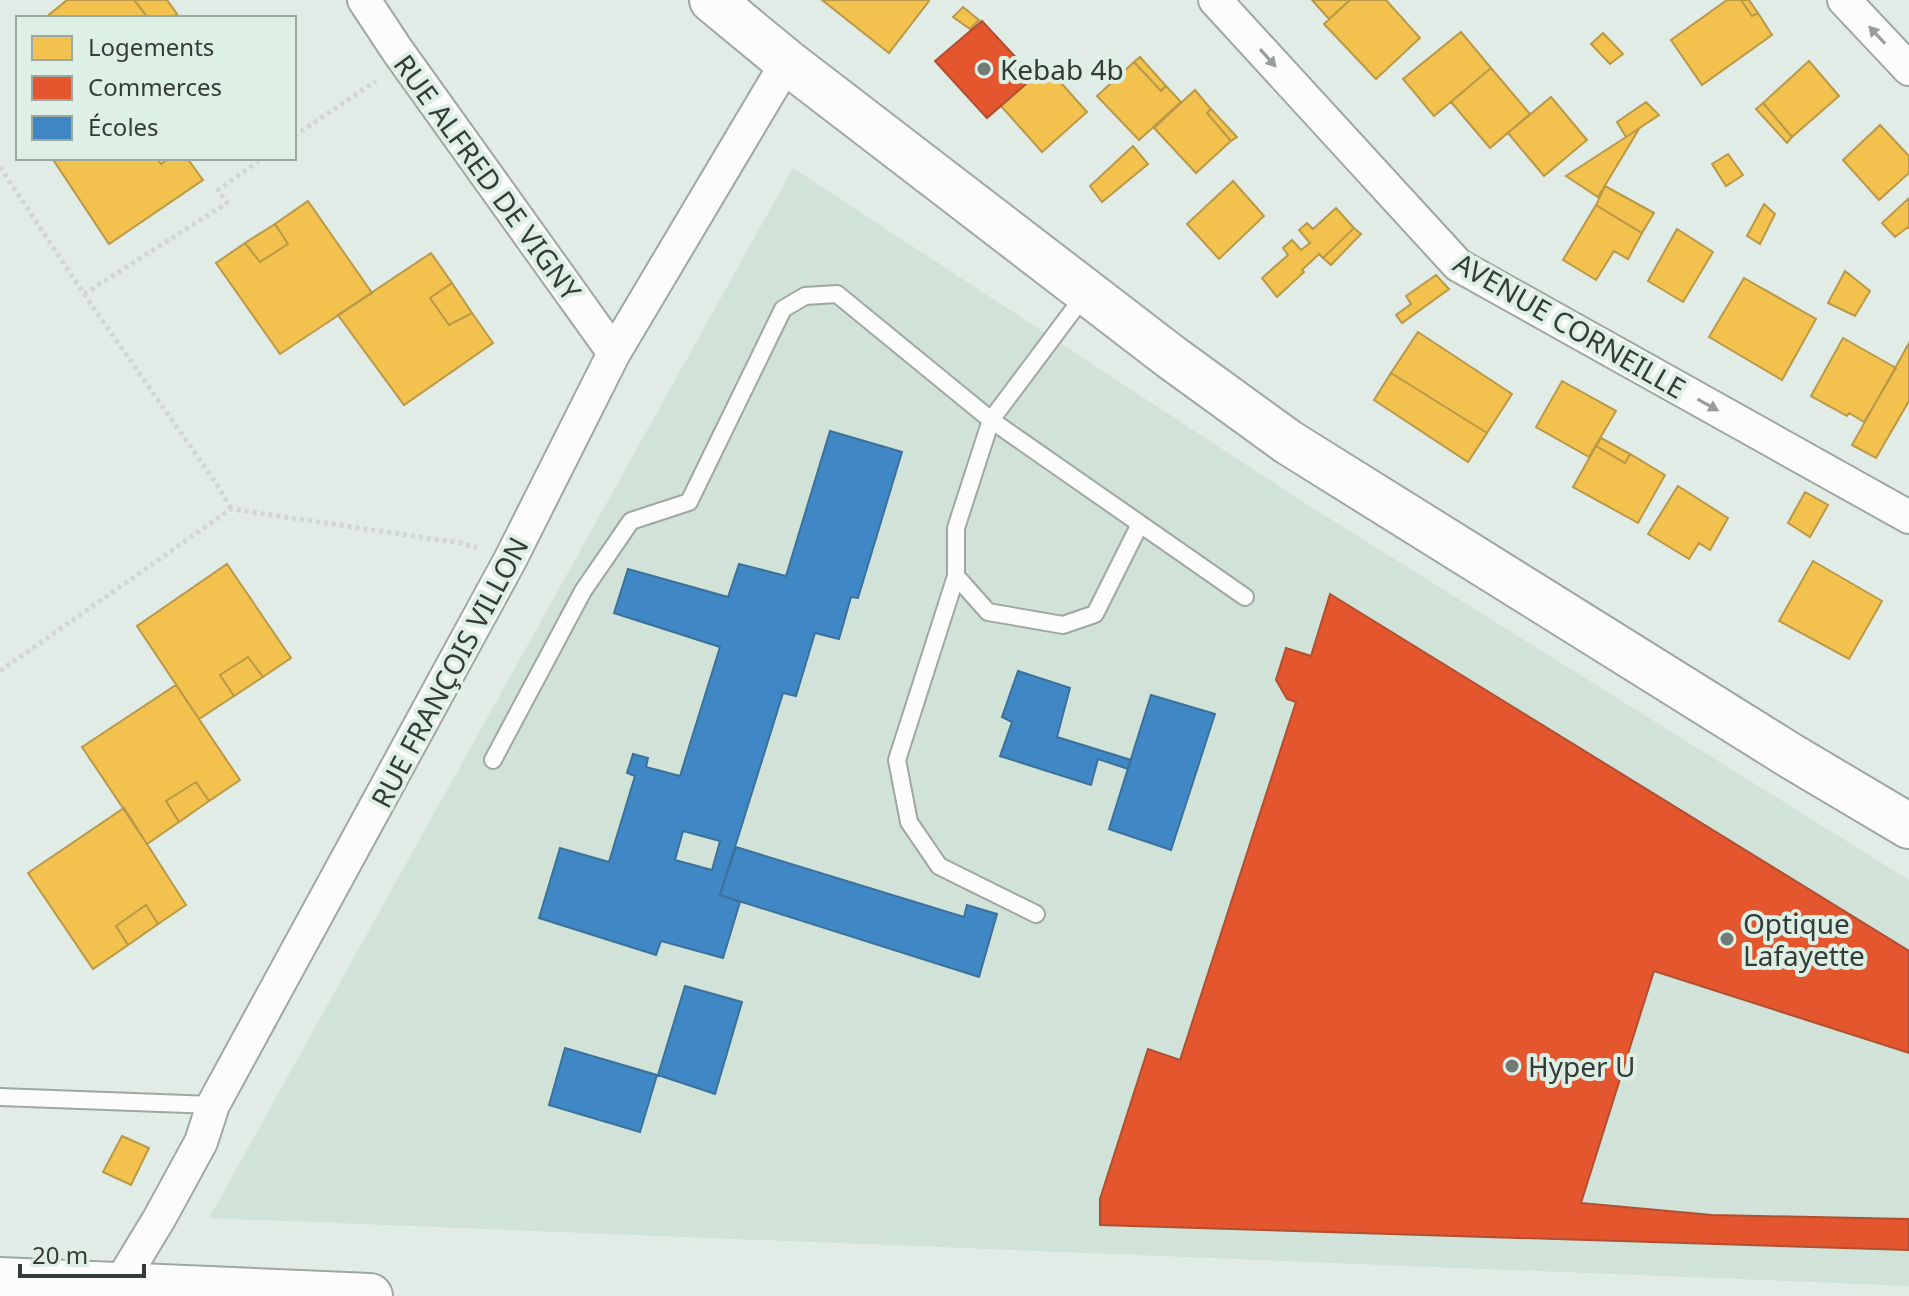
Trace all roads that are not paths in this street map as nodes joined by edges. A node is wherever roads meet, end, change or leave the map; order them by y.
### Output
1 (364, 0) edge
2 (712, 0) edge
3 (1215, 0) edge
4 (1844, 0) edge
5 (787, 62) junction
6 (1909, 69) edge
7 (1087, 292) junction
8 (614, 353) junction
9 (991, 420) junction
10 (1909, 517) edge
11 (1140, 524) junction
12 (956, 576) junction
13 (1245, 597) dead end
14 (493, 760) dead end
15 (1909, 826) edge
16 (1036, 914) dead end
17 (0, 1097) edge
18 (213, 1105) junction
19 (0, 1280) edge
20 (119, 1285) junction
21 (370, 1296) edge

1 - 8 street, RUE ALFRED DE VIGNY
2 - 5 main road
3 -> 10 street, AVENUE CORNEILLE
6 -> 4 street
5 - 7 main road
5 - 8 street, RUE FRANÇOIS VILLON
7 - 9 lane
7 - 15 main road
8 - 18 street, RUE FRANÇOIS VILLON
9 - 11 lane
9 - 12 lane
9 - 14 lane
11 - 12 lane
11 - 13 lane
12 - 16 lane
17 - 18 lane
18 - 20 street, RUE FRANÇOIS VILLON
19 - 20 main road
20 - 21 main road

